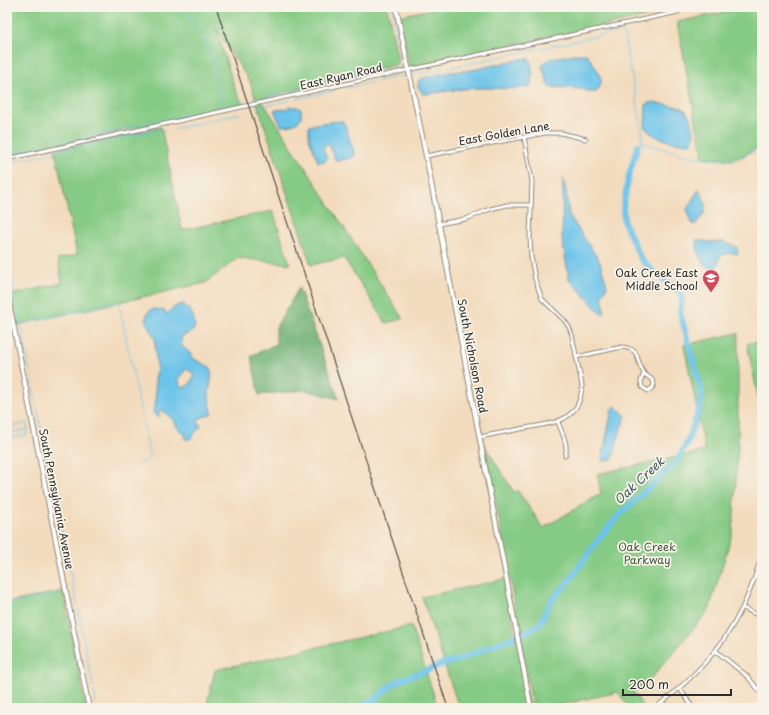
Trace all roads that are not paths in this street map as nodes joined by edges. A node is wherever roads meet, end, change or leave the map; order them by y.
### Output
1 (396, 7) edge
2 (678, 12) dead end
3 (408, 70) junction
4 (524, 137) junction
5 (586, 139) dead end
6 (426, 156) junction
7 (7, 159) edge
8 (531, 205) junction
9 (438, 224) junction
10 (7, 293) edge
11 (576, 357) junction
12 (644, 373) junction
13 (558, 422) junction
14 (480, 437) junction
15 (565, 456) dead end
16 (762, 553) edge
17 (743, 608) junction
18 (762, 617) edge
19 (716, 651) junction
20 (680, 689) junction
21 (762, 694) edge
22 (89, 708) edge
23 (531, 708) edge
24 (655, 708) edge
25 (693, 708) edge

1 - 3 street, South Nicholson Road
2 - 3 street, East Ryan Road
3 - 6 street, South Nicholson Road
3 - 7 street, East Ryan Road
4 - 5 street, East Golden Lane
4 - 6 street, East Golden Lane
4 - 8 street
6 - 9 street, South Nicholson Road
8 - 9 street
8 - 11 street
9 - 14 street, South Nicholson Road
10 - 22 street, South Pennsylvania Avenue
11 - 12 street
11 - 13 street
12 - 12 street
13 - 14 street
13 - 15 street
14 - 23 street, South Nicholson Road
16 - 17 street
17 - 18 street
17 - 19 street
19 - 20 street
19 - 21 street
20 - 24 street
20 - 25 street

